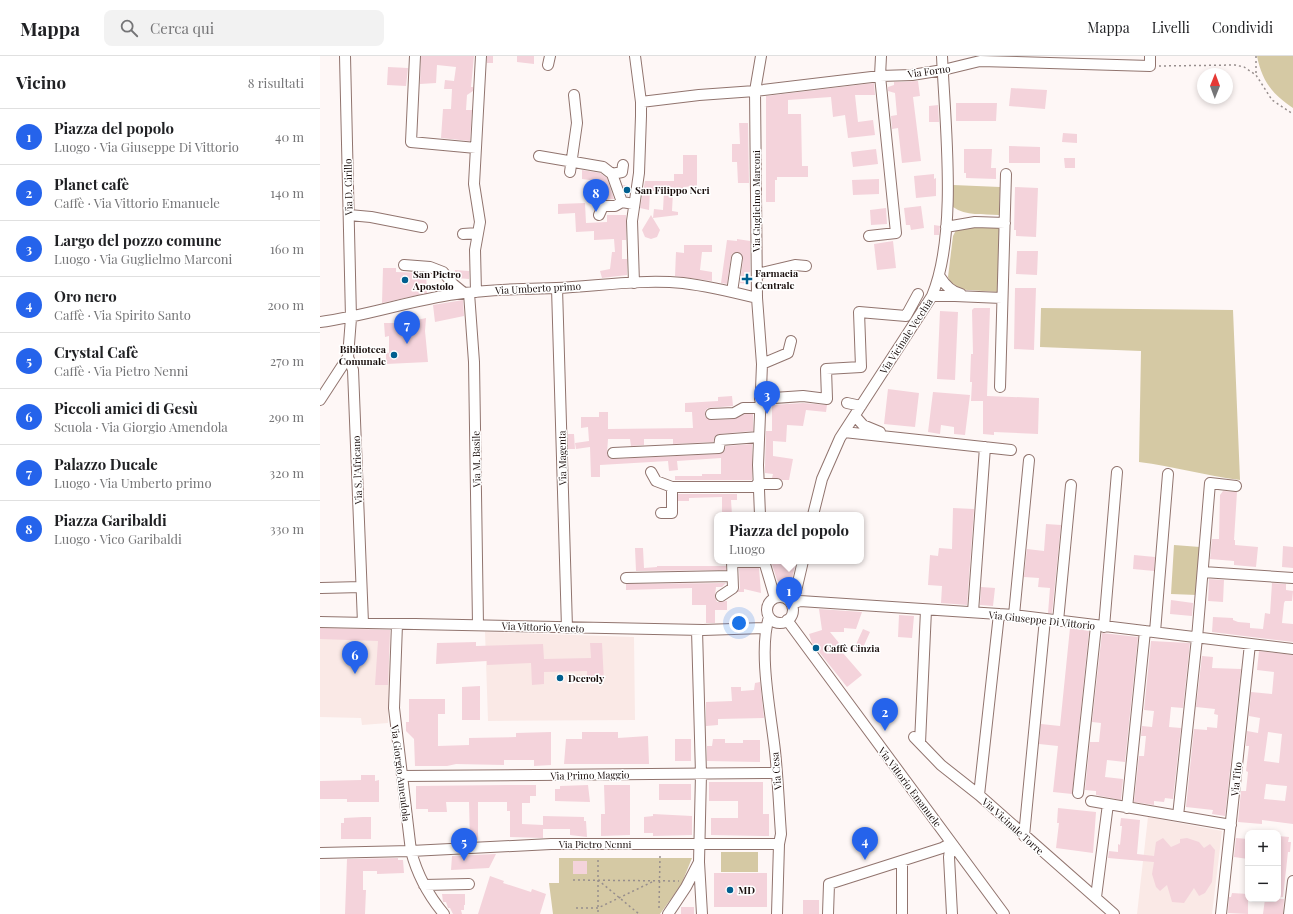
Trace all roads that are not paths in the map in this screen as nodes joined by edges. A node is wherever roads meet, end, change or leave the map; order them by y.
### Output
1 (345, 56) edge
2 (415, 56) edge
3 (481, 56) edge
4 (635, 56) edge
5 (761, 56) edge
6 (881, 56) edge
7 (942, 56) edge
8 (980, 59) edge
9 (1052, 59) edge
10 (1150, 61) edge
11 (943, 70) junction
12 (880, 76) junction
13 (755, 91) junction
14 (574, 95) dead end
15 (641, 102) junction
16 (476, 148) junction
17 (539, 156) dead end
18 (623, 165) dead end
19 (570, 167) junction
20 (612, 174) junction
21 (1006, 174) dead end
22 (622, 202) junction
23 (634, 204) junction
24 (947, 211) junction
25 (349, 214) junction
26 (599, 215) dead end
27 (976, 222) junction
28 (1005, 223) junction
29 (422, 227) dead end
30 (946, 227) junction
31 (478, 233) junction
32 (463, 234) dead end
33 (869, 236) dead end
34 (736, 258) dead end
35 (800, 263) dead end
36 (404, 265) dead end
37 (757, 274) junction
38 (940, 277) junction
39 (634, 283) junction
40 (557, 288) junction
41 (470, 292) junction
42 (732, 292) junction
43 (918, 294) dead end
44 (932, 296) junction
45 (975, 296) junction
46 (757, 298) junction
47 (1002, 298) junction
48 (351, 318) junction
49 (320, 322) edge
50 (791, 340) dead end
51 (348, 357) junction
52 (762, 364) junction
53 (1000, 386) dead end
54 (320, 400) edge
55 (760, 403) junction
56 (847, 403) dead end
57 (861, 406) junction
58 (711, 414) dead end
59 (855, 416) junction
60 (844, 432) junction
61 (759, 437) junction
62 (923, 440) junction
63 (985, 447) junction
64 (1011, 450) dead end
65 (613, 453) dead end
66 (1028, 460) dead end
67 (651, 472) dead end
68 (1117, 472) dead end
69 (1168, 474) dead end
70 (777, 484) dead end
71 (1071, 485) dead end
72 (757, 486) junction
73 (1236, 486) dead end
74 (672, 487) junction
75 (760, 512) edge
76 (813, 512) edge
77 (661, 513) dead end
78 (732, 564) edge
79 (765, 564) edge
80 (802, 564) edge
81 (1203, 572) junction
82 (732, 576) junction
83 (626, 578) dead end
84 (1293, 578) edge
85 (321, 588) dead end
86 (361, 588) junction
87 (721, 596) dead end
88 (774, 598) junction
89 (790, 602) junction
90 (926, 610) junction
91 (973, 612) junction
92 (999, 614) junction
93 (1014, 616) junction
94 (770, 617) junction
95 (1045, 619) junction
96 (787, 620) junction
97 (1058, 621) junction
98 (320, 622) edge
99 (362, 623) junction
100 (397, 624) junction
101 (478, 625) junction
102 (1100, 626) junction
103 (567, 628) junction
104 (766, 628) junction
105 (697, 630) junction
106 (1150, 632) junction
107 (1197, 638) junction
108 (1250, 644) junction
109 (1293, 649) edge
110 (777, 773) junction
111 (702, 774) junction
112 (402, 776) junction
113 (1078, 793) dead end
114 (979, 795) junction
115 (1091, 801) dead end
116 (1108, 804) junction
117 (1127, 808) junction
118 (1178, 816) junction
119 (1231, 825) junction
120 (1024, 836) junction
121 (951, 843) junction
122 (779, 844) junction
123 (700, 845) junction
124 (411, 851) junction
125 (320, 853) edge
126 (699, 862) junction
127 (902, 862) junction
128 (1293, 881) edge
129 (469, 884) dead end
130 (424, 885) junction
131 (1096, 897) junction
132 (444, 914) edge
133 (668, 914) edge
134 (702, 914) edge
135 (777, 914) edge
136 (828, 914) edge
137 (902, 914) edge
138 (952, 914) edge
139 (1004, 914) edge
140 (1114, 914) edge
141 (1222, 914) edge
142 (1290, 914) edge

1 - 25 street, Via D. Cirillo
2 - 16 street
3 - 16 street, Via M. Basile
4 - 15 street
5 - 13 street, Via Guglielmo Marconi
6 - 12 street
7 - 11 street, Via Vicinale Vecchia
8 - 9 street, Via Forno
8 - 11 street, Via Forno
9 - 10 street, Via Forno
11 - 12 street, Via Forno
11 - 24 street, Via Vicinale Vecchia
12 - 13 street, Via Forno
12 - 33 street
13 - 15 street, Via Forno
13 - 37 street, Via Guglielmo Marconi
14 - 19 street
15 - 23 street
16 - 31 street, Via M. Basile
17 - 19 street
18 - 20 street
19 - 20 street
20 - 22 street
21 - 28 street
22 - 23 street
22 - 26 street
23 - 39 street
24 - 27 street
24 - 30 street, Via Vicinale Vecchia
25 - 29 street
25 - 48 street, Via D. Cirillo
27 - 28 street
27 - 30 street
28 - 47 street
30 - 38 street, Via Vicinale Vecchia
31 - 32 street
31 - 41 street, Via M. Basile
34 - 42 street
35 - 37 street
36 - 41 street
37 - 46 street, Via Guglielmo Marconi
38 - 44 street, Via Vicinale Vecchia
38 - 45 street
39 - 40 street, Via Umberto primo
39 - 42 street, Via Umberto primo
40 - 41 street, Via Umberto primo
40 - 103 street, Via Magenta
41 - 48 street, Via Umberto primo
41 - 101 street, Via M. Basile
42 - 46 street, Via Umberto primo
43 - 55 street
44 - 45 street
44 - 57 street, Via Vicinale Vecchia
45 - 47 street
46 - 52 street, Via Guglielmo Marconi
47 - 53 street
48 - 49 street, Via Umberto primo
48 - 51 street, Via S. l'Africano
50 - 52 street
51 - 54 street
51 - 86 street, Via S. l'Africano
52 - 55 street, Via Guglielmo Marconi
55 - 58 street
55 - 61 street, Via Guglielmo Marconi
56 - 57 street
57 - 59 street, Via Vicinale Vecchia
59 - 60 street, Via Vicinale Vecchia
59 - 62 street
60 - 62 street
60 - 76 street, Via Vicinale Vecchia
61 - 65 street
61 - 72 street, Via Guglielmo Marconi
62 - 63 street
63 - 64 street
63 - 91 street
66 - 93 street
67 - 74 street
68 - 102 street
69 - 106 street
70 - 72 street
71 - 97 street
72 - 74 street
72 - 75 street, Via Guglielmo Marconi
73 - 81 street
74 - 77 street
78 - 82 street
79 - 88 street
80 - 89 street
81 - 84 street
81 - 107 street
82 - 83 street
82 - 87 street
85 - 86 street
86 - 99 street, Via S. l'Africano
88 - 89 street
88 - 94 street
89 - 90 street, Via Giuseppe Di Vittorio
89 - 96 street
90 - 91 street, Via Giuseppe Di Vittorio
90 - 114 street, Via Vicinale Torre
91 - 92 street, Via Giuseppe Di Vittorio
92 - 93 street, Via Giuseppe Di Vittorio
92 - 114 street
93 - 95 street, Via Giuseppe Di Vittorio
94 - 96 street
94 - 104 street
95 - 97 street, Via Giuseppe Di Vittorio
95 - 120 street
96 - 121 street, Via Vittorio Emanuele
97 - 102 street, Via Giuseppe Di Vittorio
98 - 99 street, Via Vittorio Veneto
99 - 100 street, Via Vittorio Veneto
100 - 101 street, Via Vittorio Veneto
100 - 112 street, Via Giorgio Amendola
101 - 103 street, Via Vittorio Veneto
102 - 106 street, Via Giuseppe Di Vittorio
102 - 113 street
103 - 105 street, Via Vittorio Veneto
104 - 105 street, Via Vittorio Veneto
104 - 110 street, Via Cesa
105 - 111 street
106 - 107 street, Via Giuseppe Di Vittorio
106 - 117 street
107 - 108 street, Via Giuseppe Di Vittorio
107 - 118 street
108 - 109 street, Via Giuseppe Di Vittorio
108 - 119 street, Via Tito
110 - 111 street, Via Primo Maggio
110 - 122 street, Via Cesa
111 - 112 street, Via Primo Maggio
111 - 123 street
112 - 124 street, Via Giorgio Amendola
114 - 120 street, Via Vicinale Torre
115 - 116 street
116 - 117 street
116 - 131 street
117 - 118 street
118 - 119 street
119 - 141 street, Via Tito
120 - 131 street, Via Vicinale Torre
121 - 127 street
121 - 138 street
121 - 139 street, Via Vittorio Emanuele
122 - 123 street, Via Pietro Nenni
122 - 135 street, Via Cesa
123 - 124 street, Via Pietro Nenni
123 - 126 street
124 - 125 street, Via Pietro Nenni
124 - 130 street, Via Giorgio Amendola
126 - 133 street
126 - 134 street
127 - 136 street
127 - 137 street
128 - 142 street
129 - 130 street
130 - 132 street, Via Giorgio Amendola
131 - 140 street, Via Vicinale Torre

